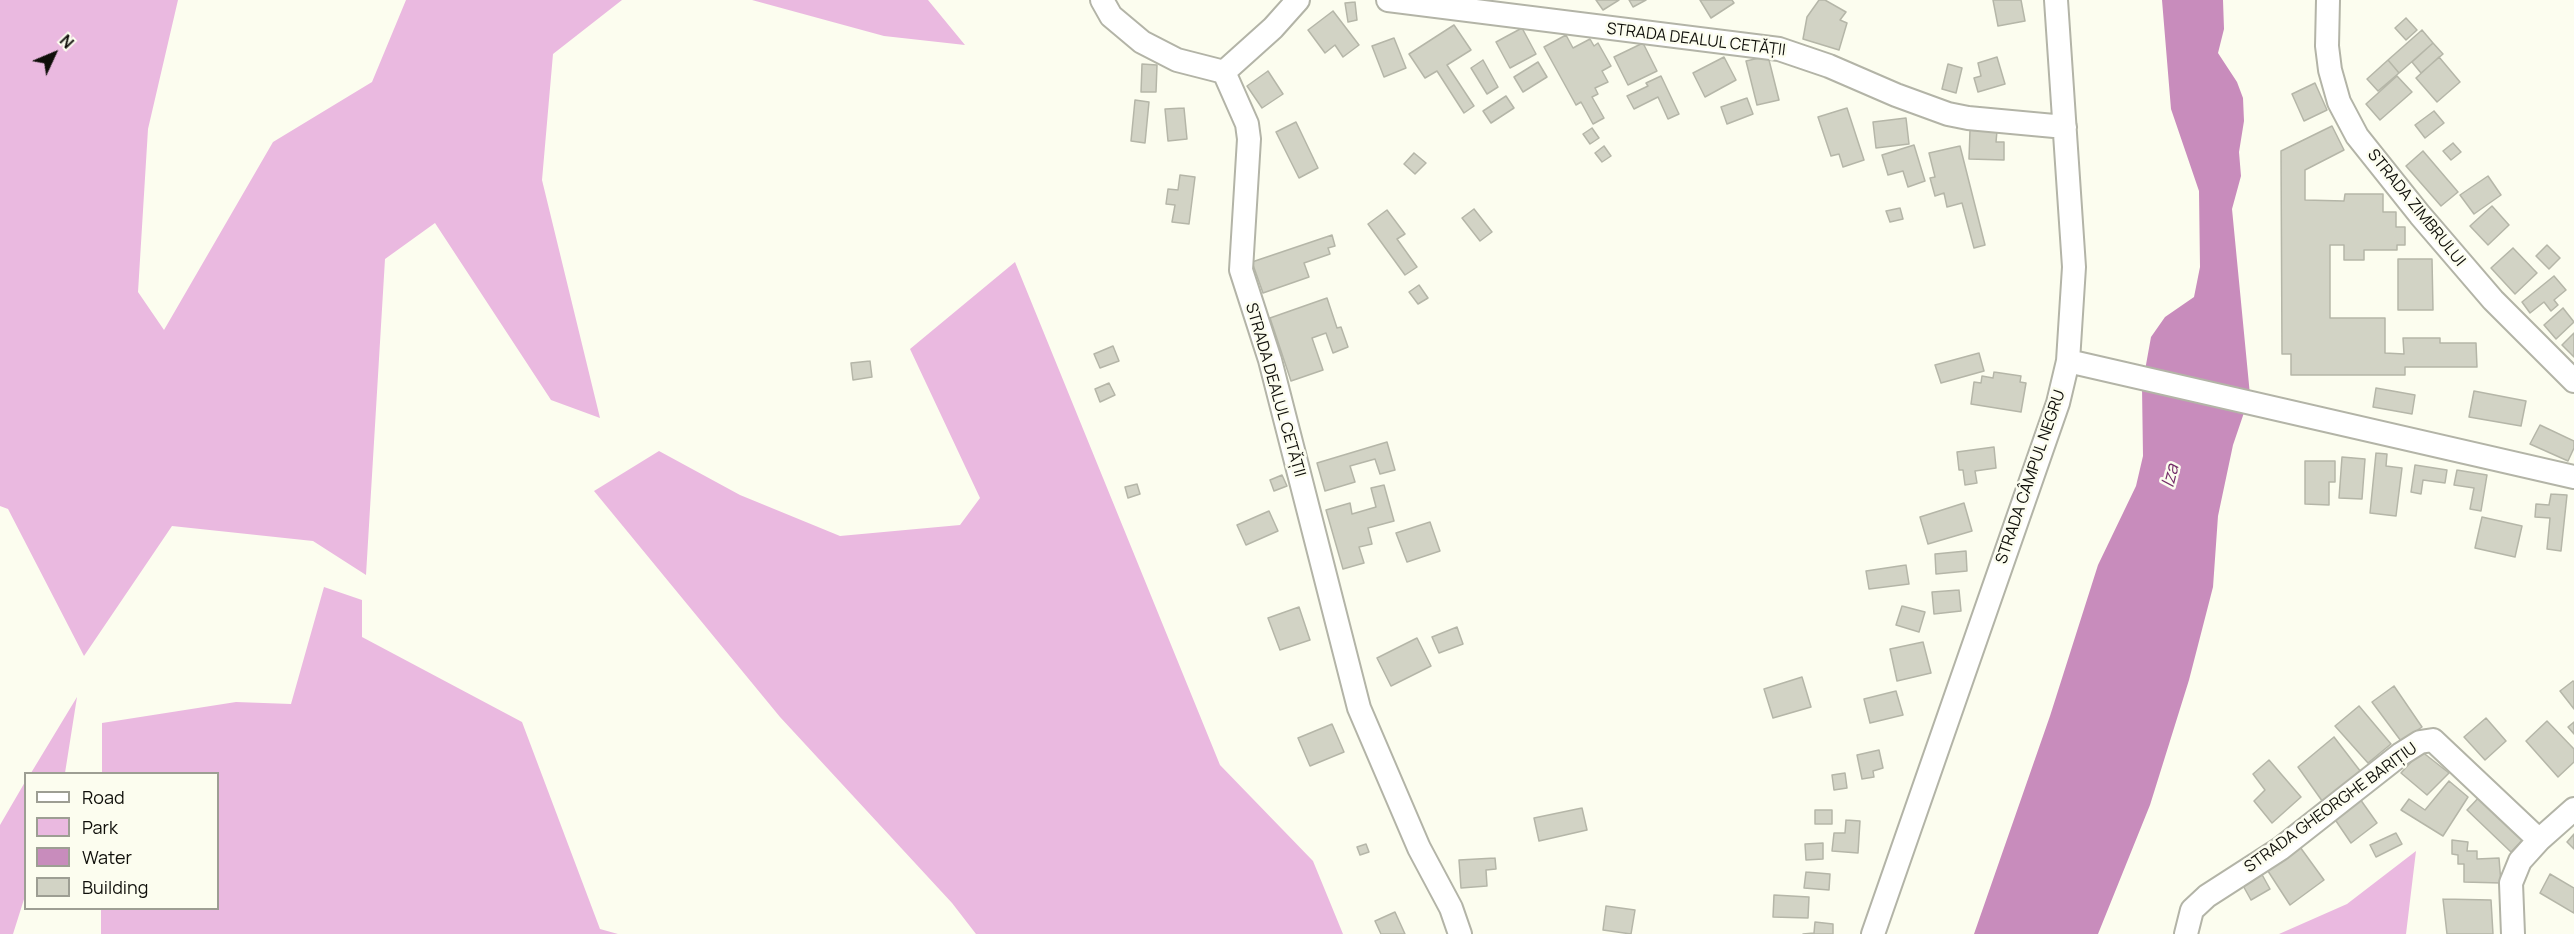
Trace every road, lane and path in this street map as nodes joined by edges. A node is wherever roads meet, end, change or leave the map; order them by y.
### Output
1 (1102, 0) edge
2 (1298, 0) edge
3 (1388, 0) edge
4 (2056, 0) edge
5 (2328, 0) edge
6 (1224, 72) junction
7 (2065, 127) junction
8 (2068, 361) junction
9 (2574, 381) edge
10 (2574, 477) edge
11 (2574, 809) edge
12 (2539, 840) junction
13 (1460, 934) edge
14 (1873, 934) edge
15 (2186, 934) edge
16 (2513, 934) edge

1 - 6 street
2 - 6 street
3 - 7 street, STRADA DEALUL CETĂȚII
4 - 7 street, STRADA CÂMPUL NEGRU
5 - 9 street, STRADA ZIMBRULUI
6 - 13 street, STRADA DEALUL CETĂȚII
7 - 8 street, STRADA CÂMPUL NEGRU
8 - 10 street
8 - 14 street, STRADA CÂMPUL NEGRU
11 - 12 street
12 - 15 street, STRADA GHEORGHE BARIȚIU
12 - 16 street

